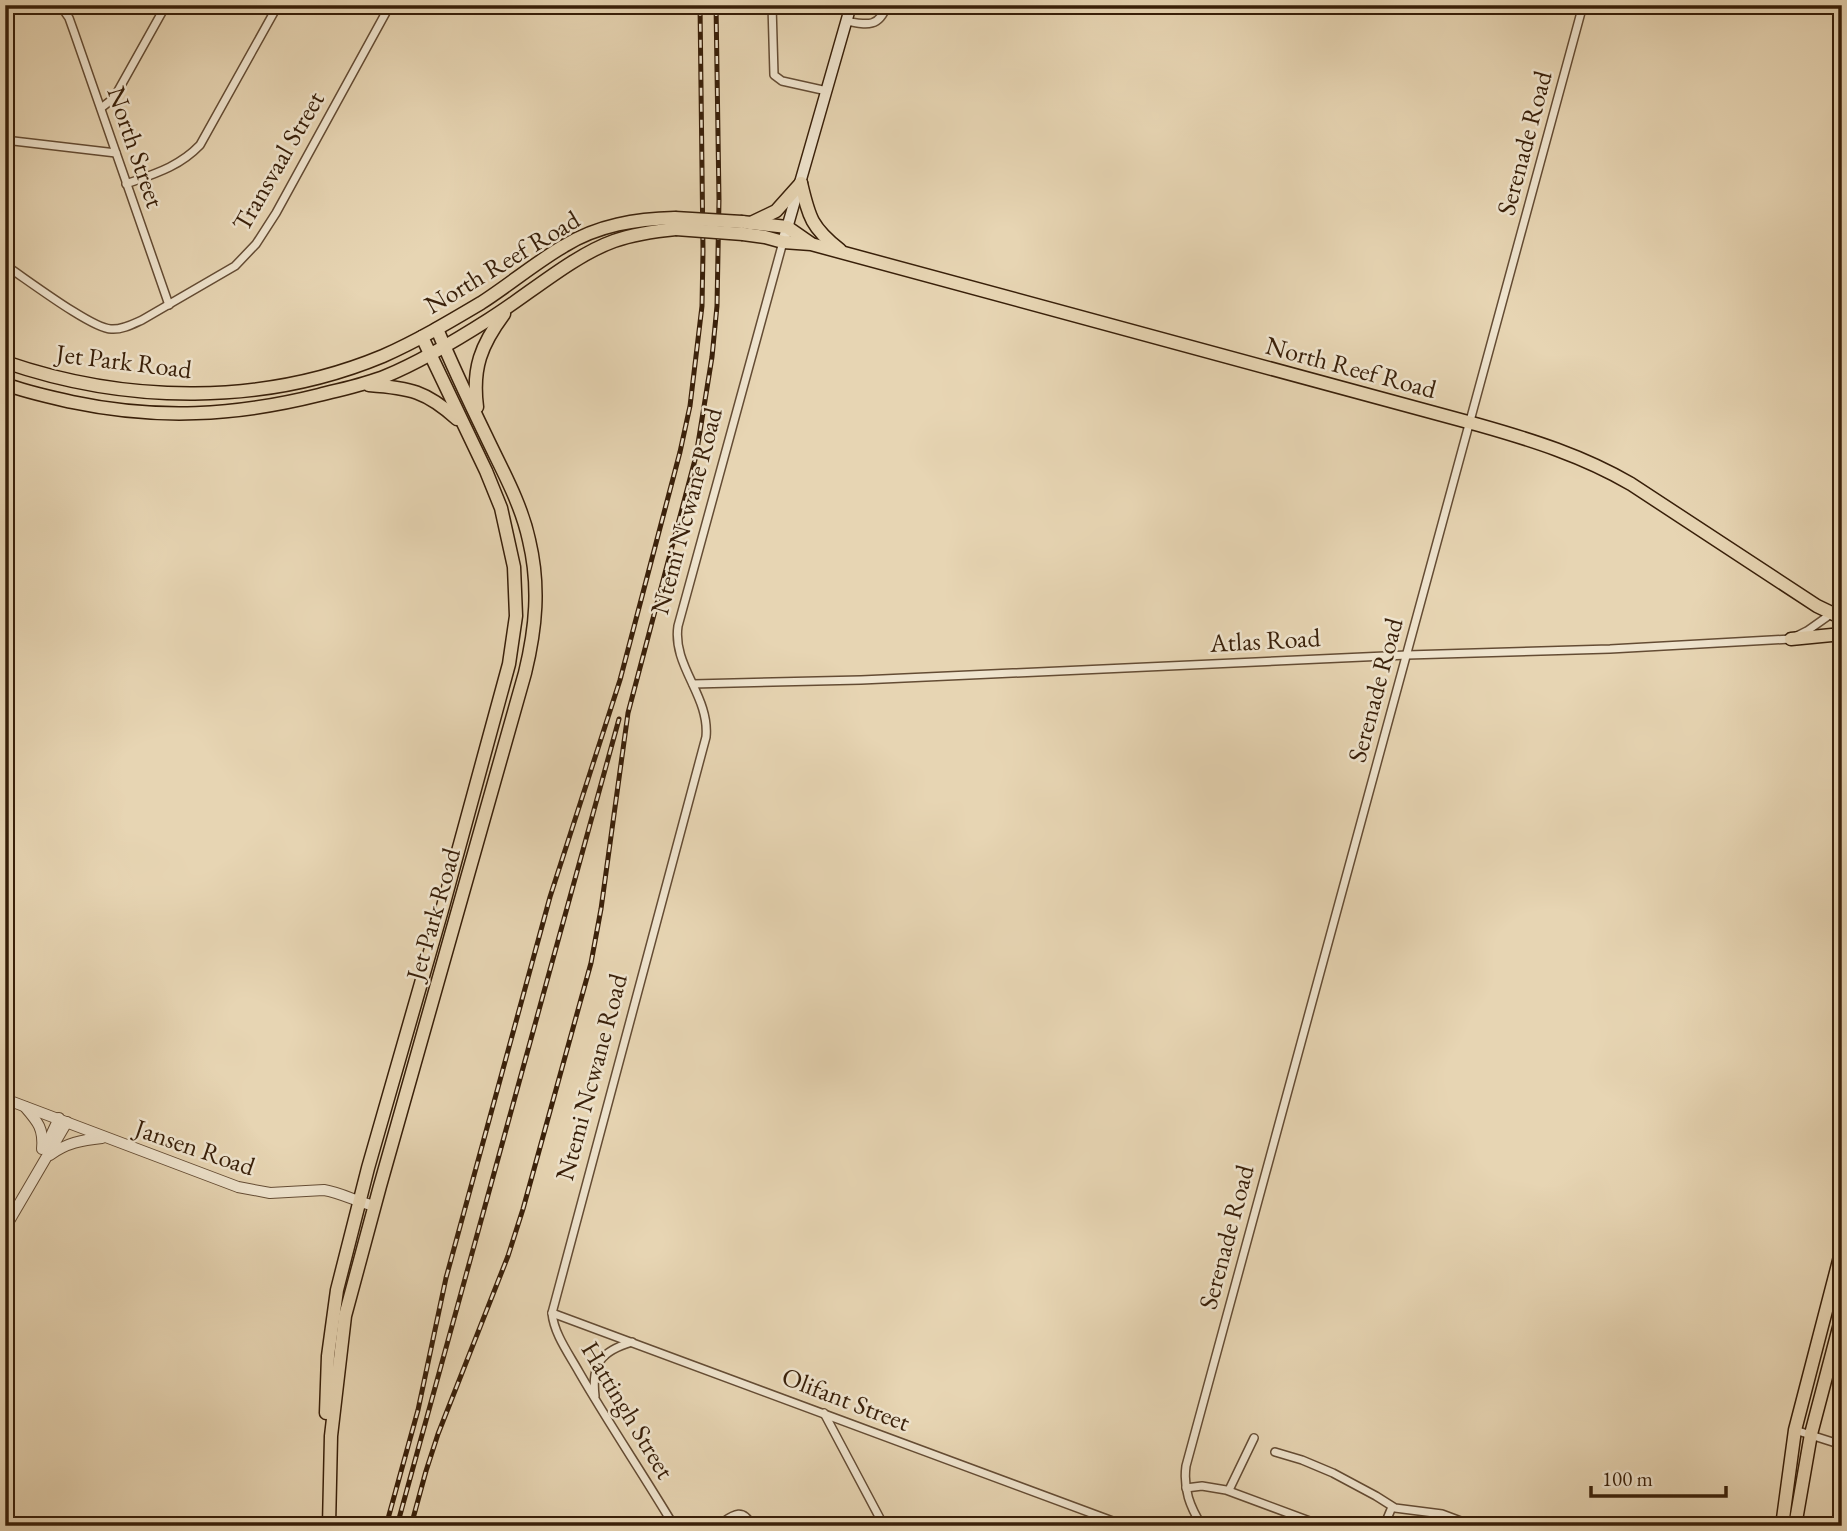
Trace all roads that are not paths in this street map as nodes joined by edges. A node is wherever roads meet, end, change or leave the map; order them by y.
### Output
1 (61, 5) edge
2 (166, 5) edge
3 (278, 5) edge
4 (390, 5) edge
5 (772, 5) edge
6 (851, 5) edge
7 (887, 5) edge
8 (1584, 5) edge
9 (846, 21) junction
10 (827, 91) junction
11 (101, 108) junction
12 (5, 140) edge
13 (117, 153) junction
14 (801, 183) junction
15 (126, 184) junction
16 (676, 224) junction
17 (745, 227) junction
18 (787, 227) junction
19 (783, 242) junction
20 (811, 244) junction
21 (845, 254) junction
22 (5, 265) edge
23 (169, 304) junction
24 (508, 308) junction
25 (438, 329) junction
26 (422, 337) junction
27 (445, 347) junction
28 (429, 355) junction
29 (5, 362) edge
30 (5, 384) edge
31 (362, 384) junction
32 (478, 418) junction
33 (1469, 422) junction
34 (462, 424) junction
35 (1837, 616) edge
36 (1842, 634) edge
37 (1791, 639) junction
38 (1407, 655) junction
39 (693, 684) junction
40 (5, 1099) edge
41 (25, 1106) junction
42 (63, 1120) junction
43 (106, 1138) junction
44 (43, 1158) junction
45 (359, 1202) junction
46 (375, 1206) junction
47 (5, 1216) edge
48 (5, 1228) edge
49 (1842, 1249) edge
50 (552, 1313) junction
51 (1842, 1316) edge
52 (633, 1342) junction
53 (596, 1401) junction
54 (824, 1413) junction
55 (1795, 1430) junction
56 (1811, 1434) junction
57 (1254, 1438) dead end
58 (1842, 1445) edge
59 (1275, 1452) dead end
60 (1186, 1488) junction
61 (1229, 1490) junction
62 (1392, 1507) junction
63 (671, 1525) edge
64 (1198, 1525) edge
65 (323, 1526) edge
66 (329, 1526) edge
67 (717, 1526) edge
68 (752, 1526) edge
69 (884, 1526) edge
70 (1126, 1526) edge
71 (1323, 1526) edge
72 (1384, 1526) edge
73 (1474, 1526) edge
74 (1782, 1526) edge
75 (1795, 1526) edge

1 - 11 street, North Street
2 - 11 street
3 - 15 street
4 - 23 street, Transvaal Street
5 - 10 street
6 - 9 main road, Ntemi Ncwane Road
7 - 9 street
8 - 33 street, Serenade Road
9 - 10 main road, Ntemi Ncwane Road
10 - 14 main road, Ntemi Ncwane Road
11 - 13 street, North Street
12 - 13 street
13 - 15 street, North Street
14 - 17 main road
14 - 18 main road, Ntemi Ncwane Road
14 - 21 main road
15 - 23 street, North Street
16 - 17 main road, North Reef Road, bridge
16 - 24 main road, North Reef Road
16 - 25 main road, North Reef Road
17 - 18 main road, North Reef Road
17 - 19 main road, North Reef Road
18 - 19 main road, Ntemi Ncwane Road
18 - 20 main road, North Reef Road
19 - 20 main road, North Reef Road
19 - 39 street, Ntemi Ncwane Road
20 - 21 main road, North Reef Road
21 - 33 main road, North Reef Road
22 - 23 street, Transvaal Street
24 - 27 main road, North Reef Road
24 - 32 main road
25 - 26 main road, North Reef Road
25 - 27 main road, Jet Park Road
26 - 28 main road, Jet Park Road
26 - 29 main road, Jet Park Road
27 - 28 main road, North Reef Road
27 - 32 main road, Jet Park Road
28 - 31 main road, Jet Park Road
28 - 34 main road, Jet Park Road
30 - 31 main road, Jet Park Road
31 - 34 main road
32 - 46 main road, Jet Park Road
33 - 35 main road, North Reef Road
33 - 38 street, Serenade Road
34 - 45 main road, Jet Park Road
35 - 37 street, Atlas Road
36 - 37 main road
37 - 38 street, Atlas Road
38 - 39 street, Atlas Road
38 - 60 street, Serenade Road
39 - 50 street, Ntemi Ncwane Road
40 - 41 street, Jansen Road
41 - 42 street, Jansen Road
41 - 44 street
42 - 43 street, Jansen Road
42 - 44 street
43 - 44 street
43 - 45 street, Jansen Road
44 - 47 street
44 - 48 street
45 - 46 street, Jansen Road
45 - 65 main road, Jet Park Road
46 - 66 main road, Jet Park Road
49 - 55 main road
50 - 52 street, Olifant Street
50 - 53 street, Hattingh Street
51 - 56 main road
52 - 53 street
52 - 54 street, Olifant Street
53 - 63 street, Hattingh Street
54 - 69 street
54 - 70 street, Olifant Street
55 - 56 street
55 - 74 main road
56 - 58 street
56 - 75 main road
57 - 61 street
59 - 62 street
60 - 61 street
60 - 64 street
61 - 71 street
62 - 72 street
62 - 73 street
67 - 68 street

